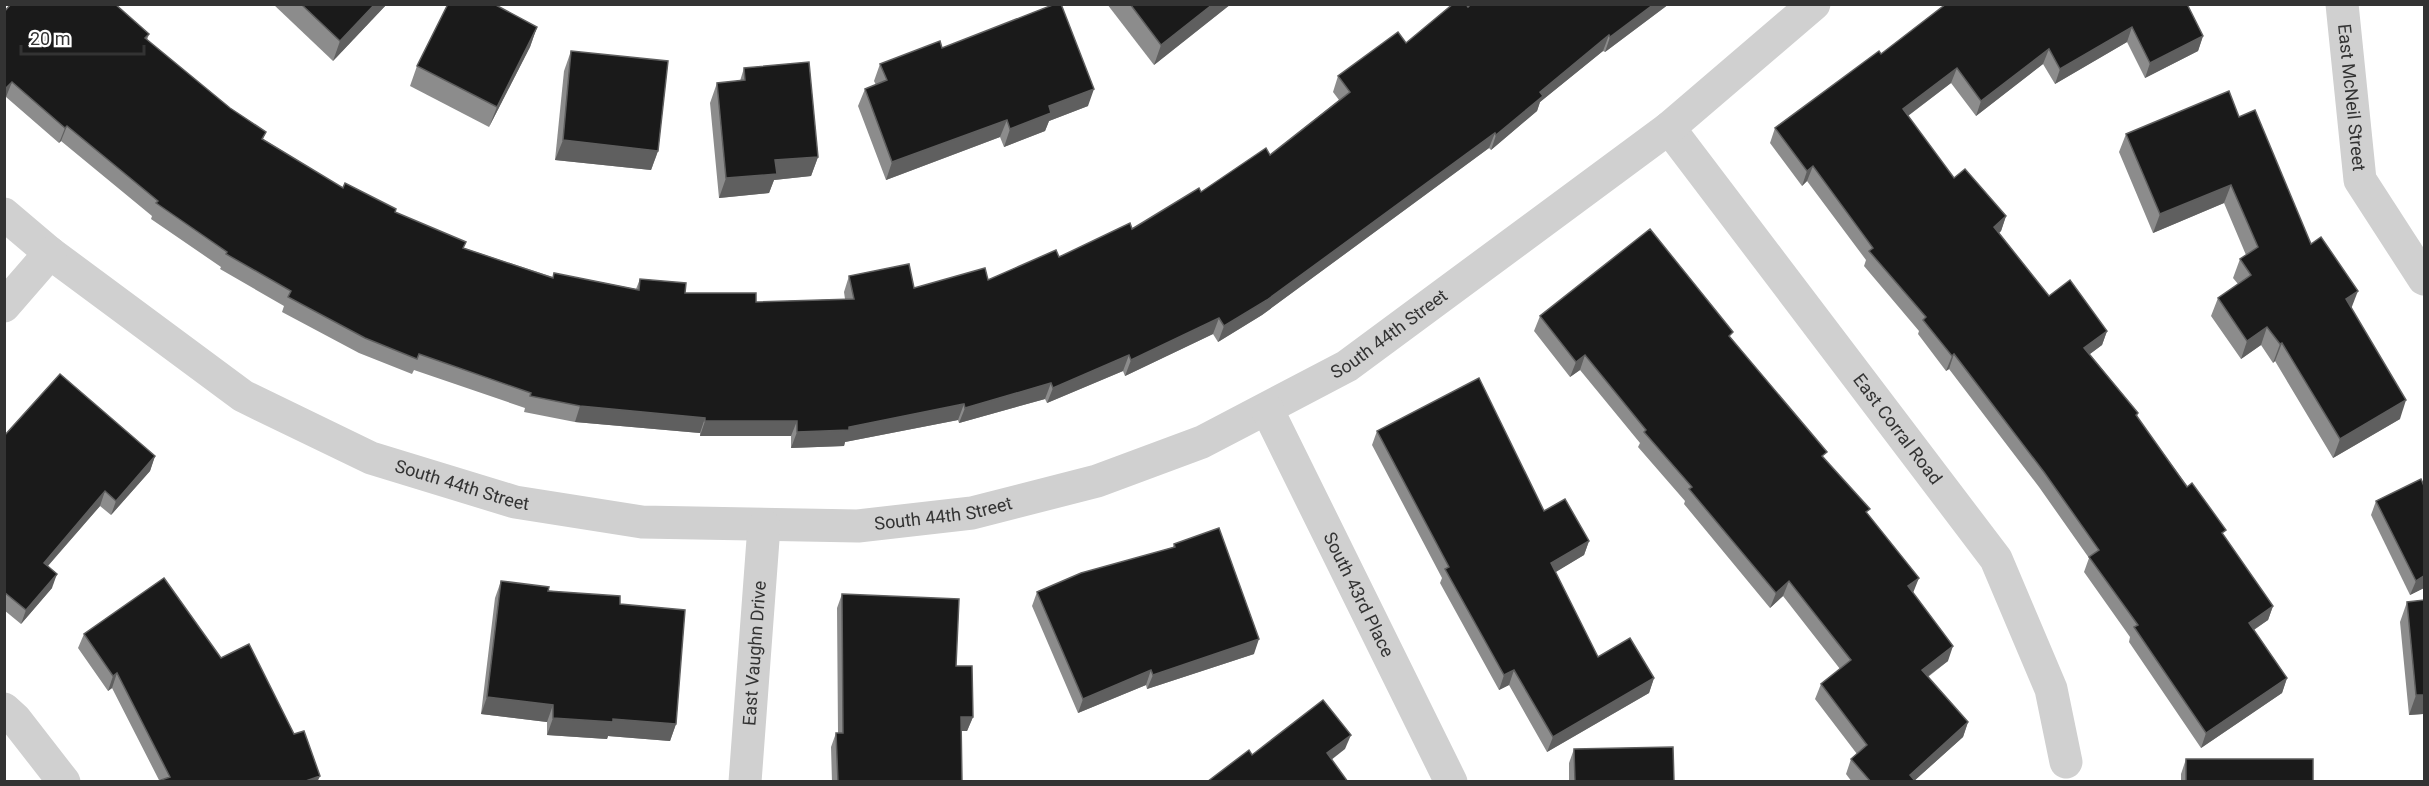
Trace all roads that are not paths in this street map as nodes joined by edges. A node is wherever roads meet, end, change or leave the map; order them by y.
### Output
1 (1815, 4) edge
2 (2342, 4) edge
3 (1668, 128) junction
4 (4, 214) edge
5 (50, 253) junction
6 (2424, 279) edge
7 (4, 306) edge
8 (1268, 409) junction
9 (764, 526) junction
10 (4, 709) edge
11 (2066, 762) dead end
12 (64, 782) edge
13 (745, 782) edge
14 (1451, 782) edge

1 - 3 street, South 44th Street
2 - 6 street, East McNeil Street
3 - 8 street, South 44th Street
3 - 11 street, East Corral Road
4 - 5 street, South 44th Street
5 - 7 street
5 - 9 street, South 44th Street
8 - 9 street, South 44th Street
8 - 14 street, South 43rd Place
9 - 13 street, East Vaughn Drive
10 - 12 street

